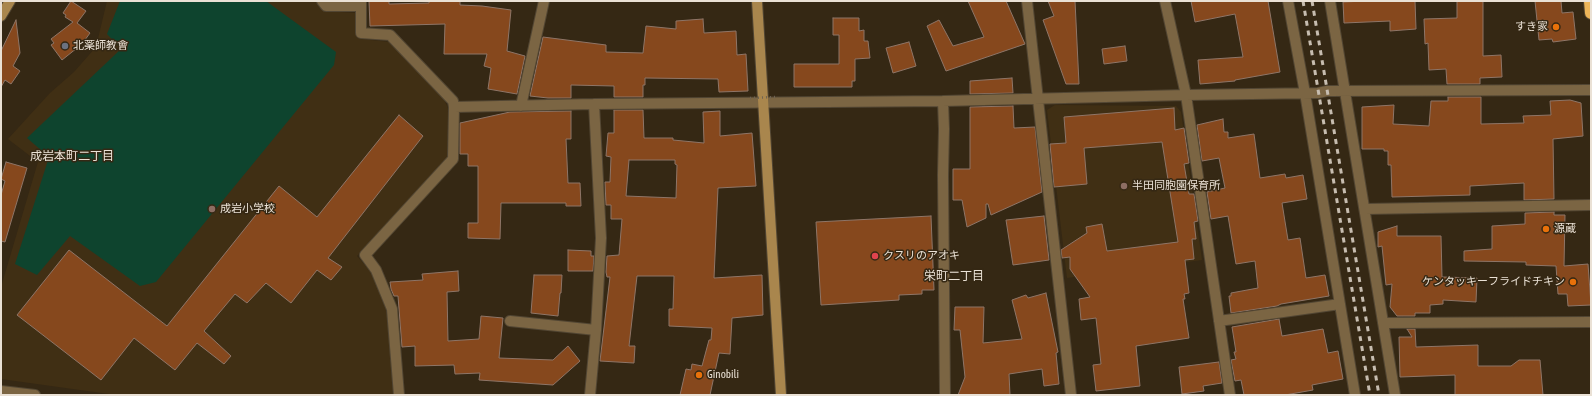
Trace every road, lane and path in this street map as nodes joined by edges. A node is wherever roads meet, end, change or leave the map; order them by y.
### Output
1 (10, 1) edge
2 (322, 1) edge
3 (544, 1) edge
4 (757, 1) edge
5 (1027, 1) edge
6 (1166, 1) edge
7 (1288, 1) edge
8 (1330, 1) edge
9 (1590, 1) edge
10 (361, 3) edge
11 (1591, 13) edge
12 (1, 16) edge
13 (1591, 90) edge
14 (1346, 92) junction
15 (1305, 93) junction
16 (1186, 95) junction
17 (775, 97) dead end
18 (750, 98) dead end
19 (1039, 98) junction
20 (943, 101) junction
21 (594, 104) junction
22 (763, 104) junction
23 (521, 106) junction
24 (454, 107) junction
25 (1591, 204) edge
26 (1364, 209) junction
27 (1340, 304) junction
28 (510, 321) dead end
29 (1219, 321) junction
30 (1591, 322) edge
31 (1383, 323) junction
32 (596, 330) junction
33 (1, 391) edge
34 (35, 395) edge
35 (399, 395) edge
36 (590, 395) edge
37 (781, 395) edge
38 (945, 395) edge
39 (1071, 395) edge
40 (1230, 395) edge
41 (1355, 395) edge
42 (1395, 395) edge

1 - 12 street
2 - 10 street
3 - 23 street
4 - 22 street
5 - 19 street
6 - 16 street
7 - 15 street
8 - 14 street
9 - 11 highway
10 - 24 street
13 - 14 street
14 - 15 street
14 - 26 street
15 - 16 street
15 - 27 street
16 - 19 street
16 - 29 street
17 - 18 path, bridge
19 - 20 street
19 - 39 street
20 - 22 street
20 - 38 street
21 - 22 street
21 - 23 street
21 - 32 street
22 - 37 street
23 - 24 street
24 - 35 street
25 - 26 street
26 - 31 street
27 - 29 street
27 - 41 street
28 - 32 street
29 - 40 street
30 - 31 street
31 - 42 street
32 - 36 street
33 - 34 street

